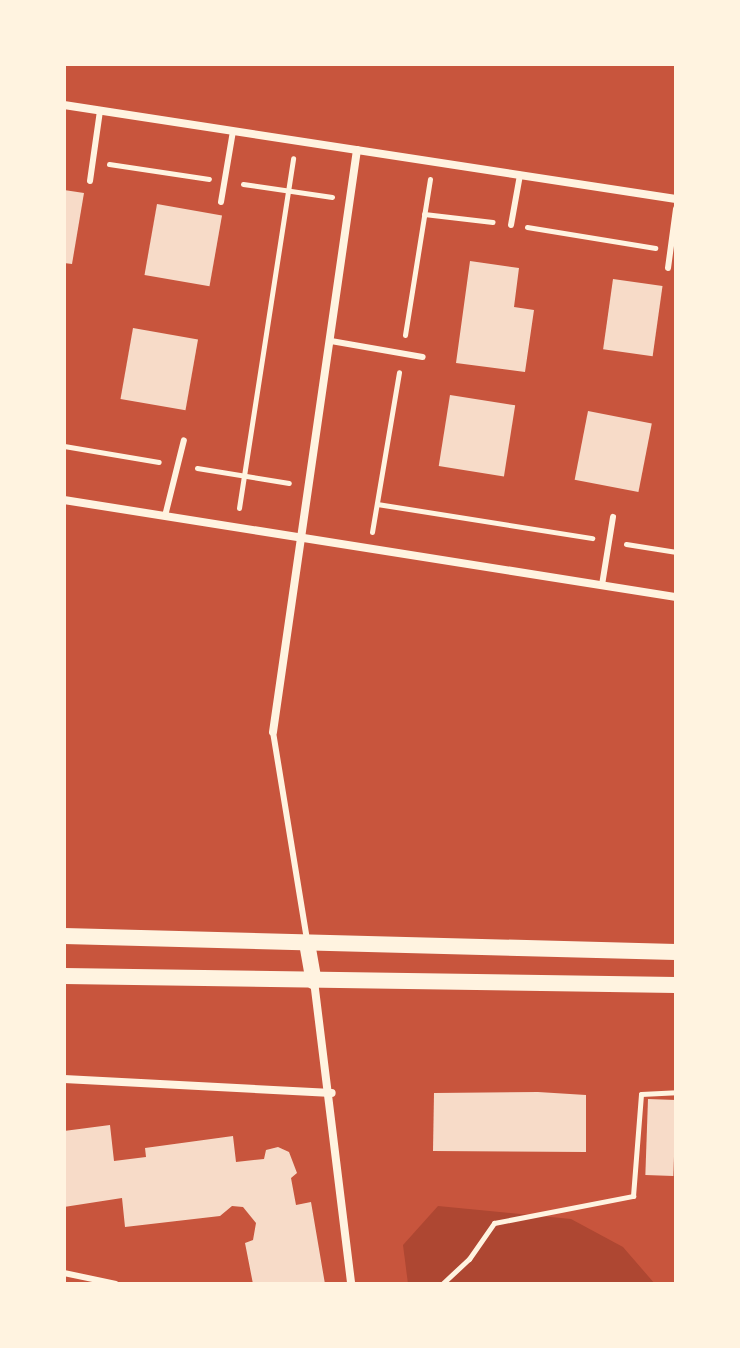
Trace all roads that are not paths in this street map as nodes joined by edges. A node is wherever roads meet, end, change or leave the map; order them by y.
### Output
1 (64, 105) edge
2 (100, 111) junction
3 (233, 131) junction
4 (357, 150) junction
5 (520, 175) junction
6 (90, 181) dead end
7 (676, 199) edge
8 (221, 202) dead end
9 (676, 209) edge
10 (511, 225) road end
11 (668, 268) dead end
12 (331, 341) junction
13 (423, 357) dead end
14 (184, 440) dead end
15 (64, 500) edge
16 (165, 516) junction
17 (613, 517) dead end
18 (301, 538) junction
19 (602, 585) junction
20 (676, 597) edge
21 (273, 732) joint
22 (64, 936) edge
23 (307, 943) junction
24 (676, 952) edge
25 (64, 976) edge
26 (314, 981) junction
27 (676, 985) edge
28 (64, 1079) edge
29 (332, 1093) junction
30 (64, 1273) edge
31 (116, 1284) edge
32 (351, 1284) edge

1 - 2 street
2 - 3 street
2 - 6 lane
3 - 4 street
3 - 8 lane
4 - 5 street
4 - 12 street
5 - 7 street
5 - 10 lane
9 - 11 lane
12 - 13 lane
12 - 18 street
14 - 16 lane
15 - 16 street
16 - 18 street
17 - 19 lane
18 - 19 street
18 - 21 street
19 - 20 street
21 - 23 lane
22 - 23 main road
23 - 24 main road
23 - 26 main road
25 - 26 main road
26 - 27 main road
26 - 29 street
28 - 29 street
29 - 32 street
30 - 31 lane

